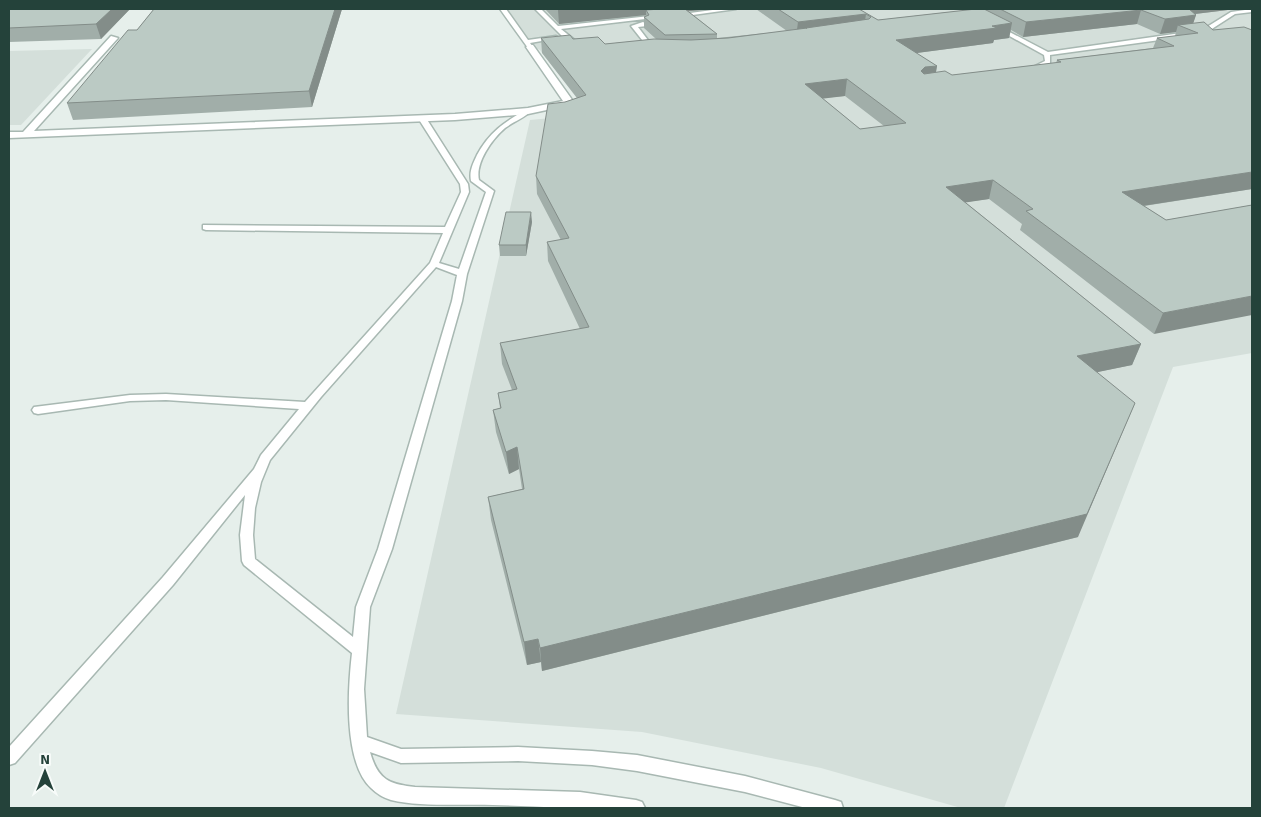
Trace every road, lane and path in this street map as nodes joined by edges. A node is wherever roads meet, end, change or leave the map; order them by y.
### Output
1 (503, 9) edge
2 (538, 9) edge
3 (733, 9) edge
4 (1252, 10) edge
5 (639, 19) junction
6 (988, 22) edge
7 (662, 24) edge
8 (644, 26) junction
9 (556, 28) junction
10 (566, 37) junction
11 (114, 38) dead end
12 (528, 44) junction
13 (583, 46) edge
14 (644, 49) edge
15 (1047, 54) junction
16 (1028, 70) edge
17 (528, 111) junction
18 (422, 118) junction
19 (25, 135) junction
20 (9, 136) edge
21 (206, 227) dead end
22 (447, 230) junction
23 (434, 264) junction
24 (462, 274) junction
25 (308, 406) junction
26 (38, 410) dead end
27 (259, 468) junction
28 (360, 651) junction
29 (359, 742) junction
30 (9, 758) edge
31 (636, 808) edge
32 (835, 808) edge

1 - 12 lane
2 - 9 lane
3 - 5 lane
4 - 15 lane
5 - 8 lane
5 - 9 lane
6 - 15 lane
7 - 8 lane
8 - 14 lane
9 - 10 lane
10 - 12 lane
10 - 13 lane
11 - 19 street
12 - 17 street
15 - 16 lane
17 - 18 street
17 - 24 lane
18 - 19 street
18 - 22 lane
19 - 20 street
21 - 22 lane
22 - 23 lane
23 - 24 lane
23 - 25 lane
24 - 28 lane
25 - 26 lane
25 - 27 lane
27 - 28 lane
27 - 30 lane
28 - 29 lane
29 - 31 lane
29 - 32 lane

